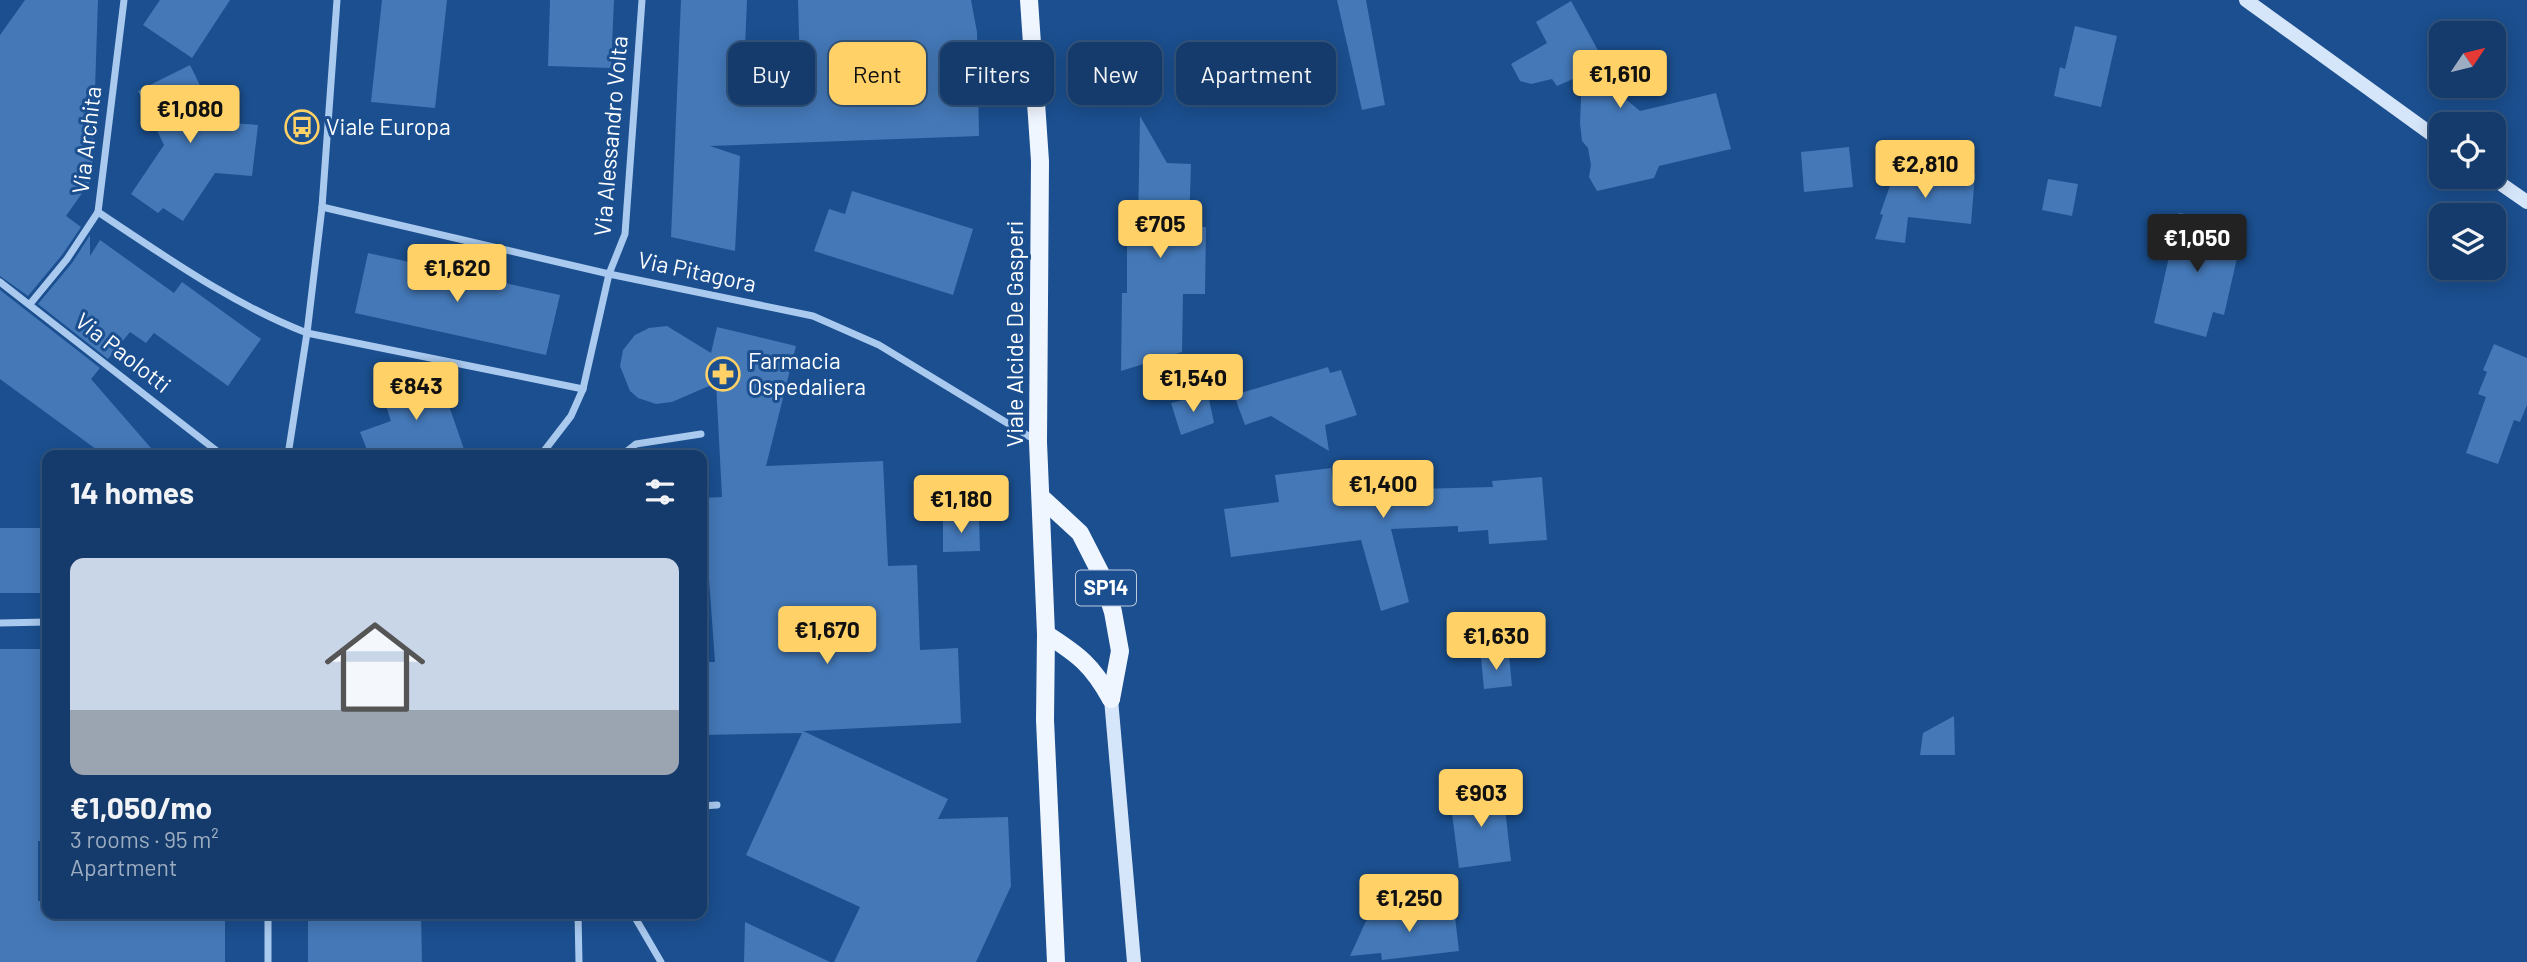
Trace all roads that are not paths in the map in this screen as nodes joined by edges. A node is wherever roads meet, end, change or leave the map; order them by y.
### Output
1 (124, 0) edge
2 (337, 0) edge
3 (642, 0) edge
4 (1029, 0) edge
5 (2246, 0) edge
6 (2429, 132) edge
7 (2506, 187) edge
8 (2527, 202) edge
9 (322, 207) junction
10 (98, 212) junction
11 (609, 274) junction
12 (0, 282) edge
13 (30, 304) junction
14 (307, 334) junction
15 (583, 389) junction
16 (701, 434) dead end
17 (1038, 442) junction
18 (216, 450) edge
19 (289, 450) edge
20 (545, 450) edge
21 (628, 450) edge
22 (1041, 497) junction
23 (42, 622) edge
24 (0, 623) edge
25 (1046, 634) junction
26 (1111, 699) junction
27 (707, 806) edge
28 (717, 806) dead end
29 (268, 919) edge
30 (578, 919) edge
31 (636, 919) edge
32 (268, 962) edge
33 (579, 962) edge
34 (661, 962) edge
35 (1056, 962) edge
36 (1133, 962) edge

1 - 10 street, Via Archita
2 - 9 street
3 - 11 street, Via Alessandro Volta
4 - 17 main road, Viale Alcide De Gasperi
5 - 6 main road
7 - 8 main road
9 - 11 street, Via Pitagora
9 - 14 street
10 - 13 street, Via Archita
10 - 14 street
11 - 15 street, Via Alessandro Volta
11 - 17 street, Via Pitagora
12 - 13 street, Via Paolotti
13 - 18 street, Via Paolotti
14 - 15 street
14 - 19 street
15 - 20 street, Via Alessandro Volta
16 - 21 street
17 - 22 main road, Viale Alcide De Gasperi
22 - 25 main road, Viale Alcide De Gasperi
22 - 26 main road, SP14
23 - 24 street
25 - 26 main road, SP14
25 - 35 main road, Viale Alcide De Gasperi
26 - 36 main road, SP14
27 - 28 street
29 - 32 street
30 - 33 street
31 - 34 street

